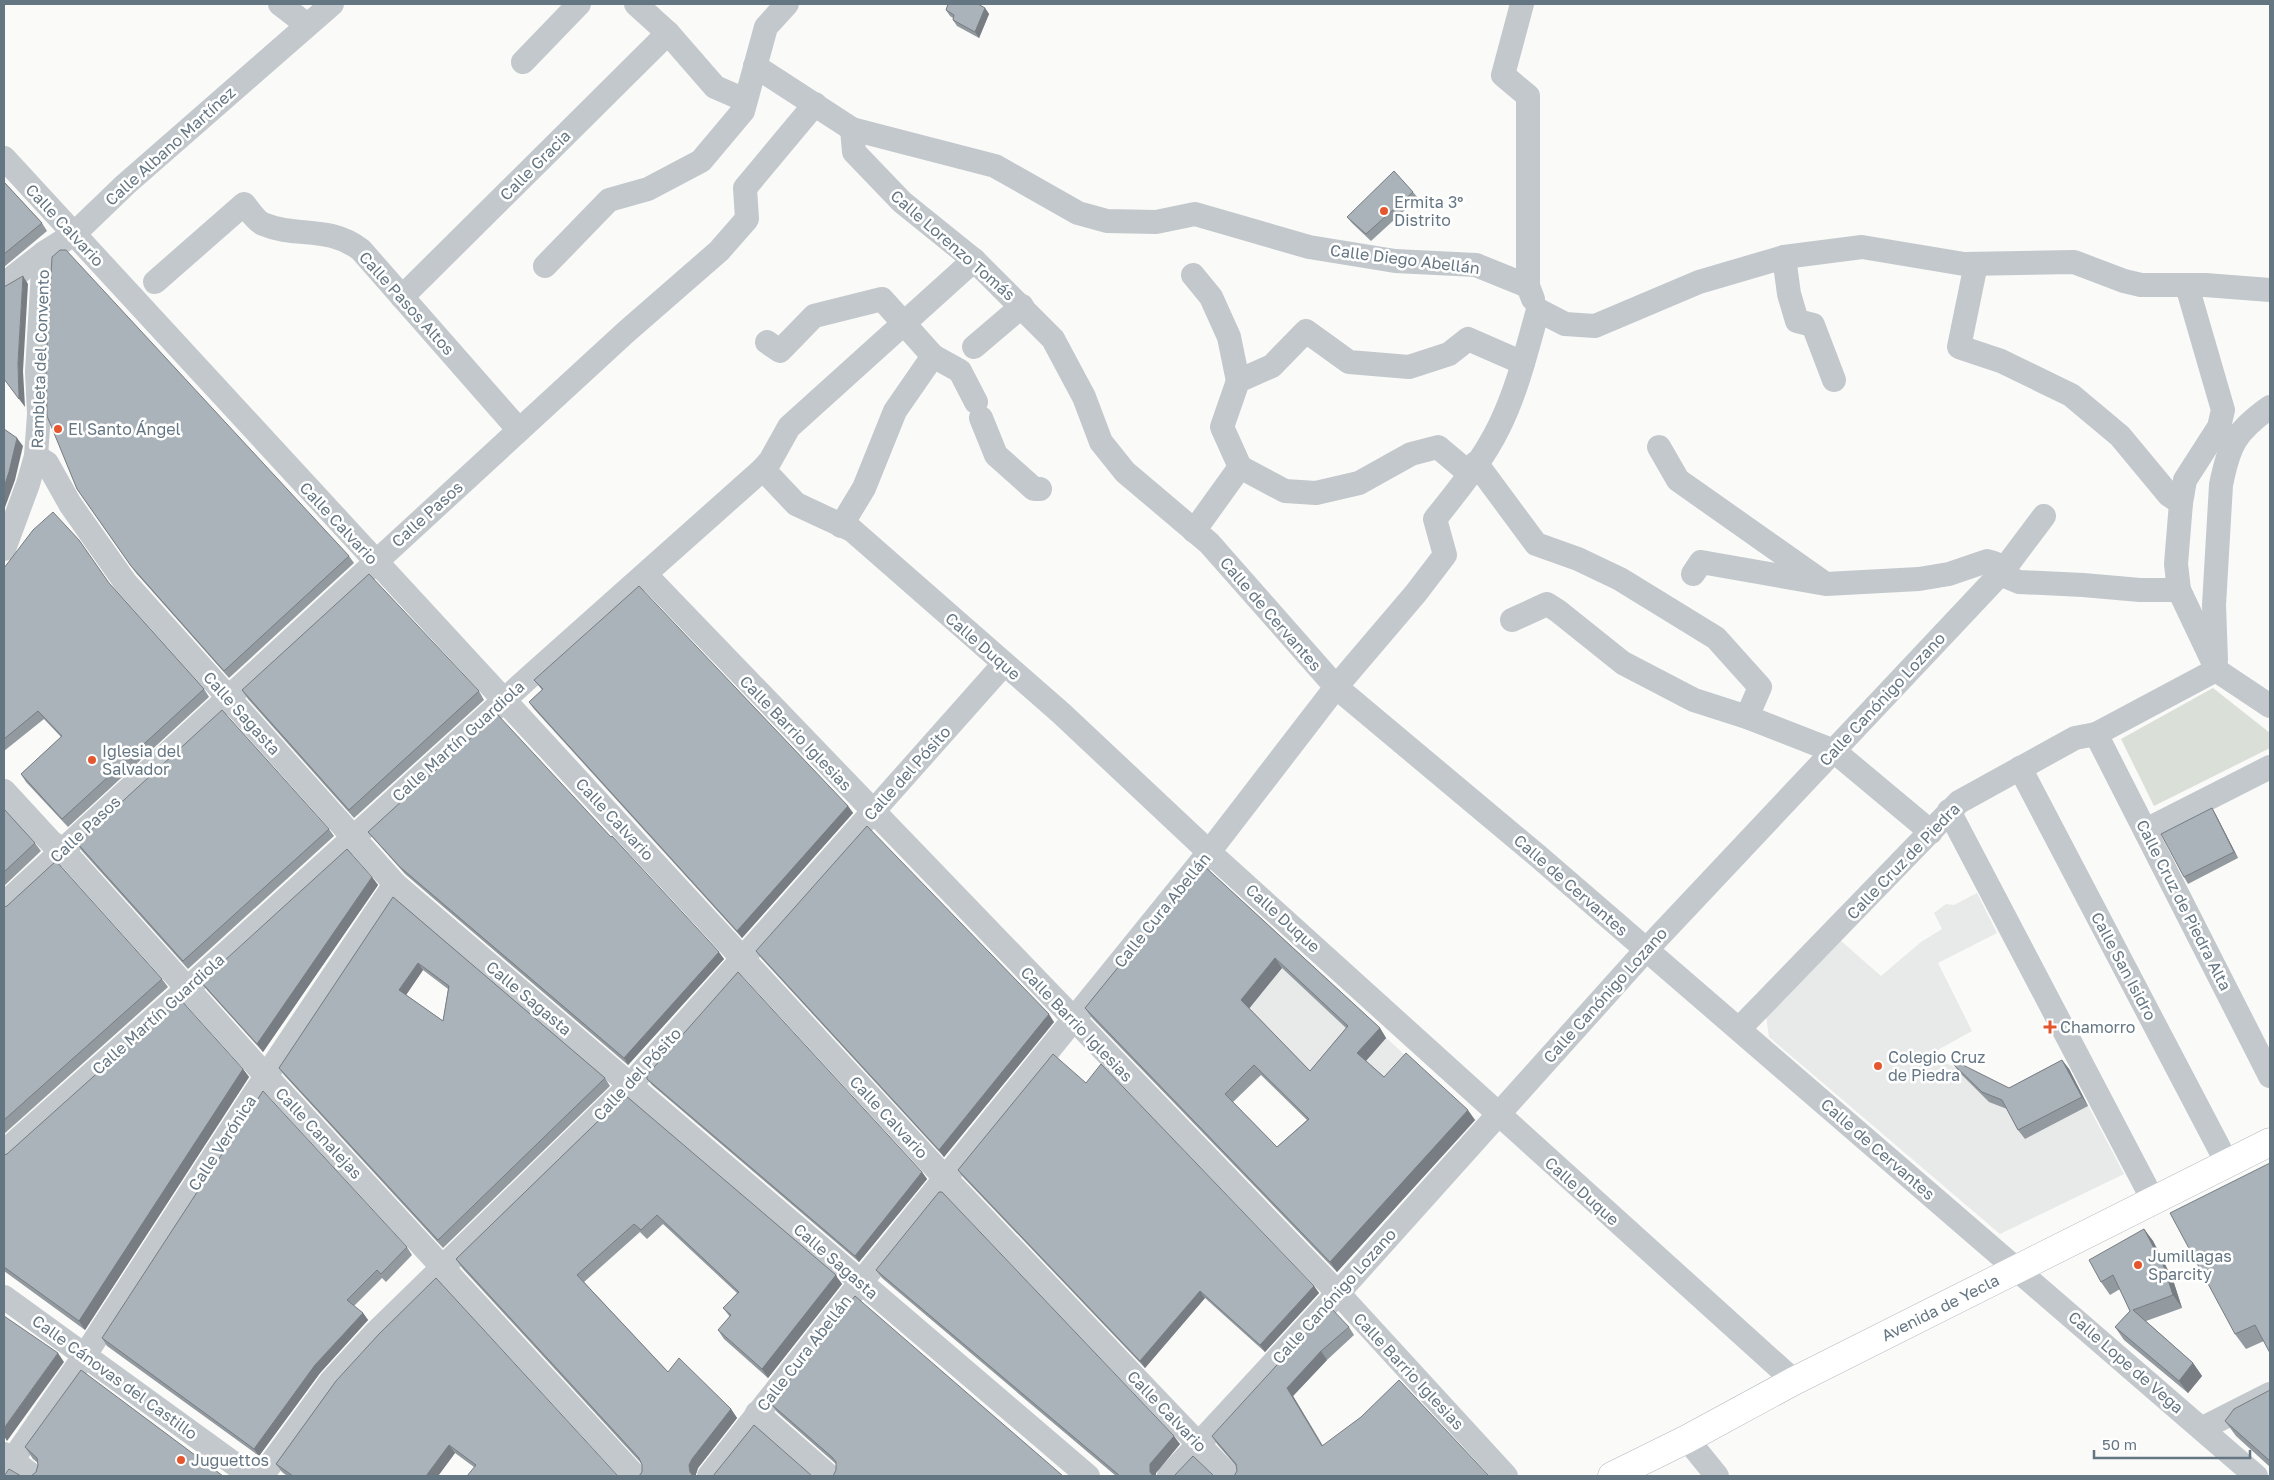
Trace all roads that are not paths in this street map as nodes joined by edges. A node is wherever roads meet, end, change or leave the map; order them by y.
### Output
1 (332, 4) edge
2 (579, 4) edge
3 (636, 4) edge
4 (787, 4) edge
5 (1522, 4) edge
6 (292, 11) edge
7 (668, 33) junction
8 (522, 62) dead end
9 (756, 66) junction
10 (745, 100) junction
11 (815, 104) junction
12 (852, 129) junction
13 (4, 158) edge
14 (74, 234) junction
15 (44, 253) junction
16 (1784, 257) junction
17 (974, 260) junction
18 (1976, 264) junction
19 (545, 266) dead end
20 (1193, 275) dead end
21 (155, 282) dead end
22 (4, 284) edge
23 (1528, 286) junction
24 (2187, 286) junction
25 (2270, 290) edge
26 (402, 297) junction
27 (1022, 306) junction
28 (1538, 310) junction
29 (903, 324) junction
30 (767, 342) dead end
31 (956, 357) junction
32 (1524, 363) junction
33 (1834, 380) dead end
34 (1238, 382) junction
35 (2270, 407) edge
36 (519, 430) junction
37 (1659, 448) dead end
38 (36, 456) junction
39 (1240, 468) junction
40 (1473, 468) junction
41 (763, 469) junction
42 (1040, 489) dead end
43 (2181, 503) junction
44 (2044, 516) dead end
45 (842, 526) junction
46 (1202, 537) junction
47 (4, 549) edge
48 (374, 562) junction
49 (2002, 572) junction
50 (1693, 574) dead end
51 (646, 575) junction
52 (1826, 584) junction
53 (2179, 590) junction
54 (1512, 620) dead end
55 (1004, 664) junction
56 (2216, 669) junction
57 (1336, 687) junction
58 (227, 697) junction
59 (504, 699) junction
60 (2270, 706) edge
61 (1747, 717) junction
62 (2096, 734) junction
63 (1834, 751) junction
64 (2020, 768) junction
65 (2270, 768) edge
66 (4, 791) edge
67 (1950, 811) junction
68 (872, 812) junction
69 (2146, 830) junction
70 (1931, 832) junction
71 (353, 837) junction
72 (63, 850) junction
73 (1209, 852) junction
74 (395, 884) junction
75 (4, 904) edge
76 (1646, 950) junction
77 (742, 958) junction
78 (188, 988) junction
79 (1073, 1020) junction
80 (1739, 1029) junction
81 (266, 1076) junction
82 (2270, 1076) edge
83 (631, 1084) junction
84 (1497, 1114) junction
85 (2270, 1142) edge
86 (4, 1152) edge
87 (2227, 1163) junction
88 (946, 1179) junction
89 (2153, 1200) junction
90 (443, 1267) junction
91 (2018, 1269) junction
92 (860, 1282) junction
93 (1338, 1293) junction
94 (4, 1297) edge
95 (86, 1355) junction
96 (1794, 1381) junction
97 (2270, 1394) edge
98 (757, 1413) junction
99 (2203, 1428) junction
100 (1687, 1439) junction
101 (1198, 1444) junction
102 (7, 1462) edge
103 (33, 1476) edge
104 (251, 1476) edge
105 (262, 1476) edge
106 (635, 1476) edge
107 (709, 1476) edge
108 (830, 1476) edge
109 (1088, 1476) edge
110 (1169, 1476) edge
111 (1230, 1476) edge
112 (1506, 1476) edge
113 (1612, 1476) edge
114 (1717, 1476) edge
115 (2256, 1476) edge

1 - 6 street, Calle Albano Martínez
2 - 8 street
3 - 7 street
4 - 9 street
5 - 23 street
6 - 14 street, Calle Albano Martínez
7 - 10 street
7 - 26 street, Calle Gracia
9 - 10 street
9 - 11 street, Calle Diego Abellán
10 - 19 street
11 - 12 street, Calle Diego Abellán
11 - 36 street, Calle Pasos
12 - 17 street, Calle Lorenzo Tomás
12 - 23 street, Calle Diego Abellán
13 - 14 street, Calle Calvario
14 - 15 street, Calle Albano Martínez
14 - 48 street, Calle Calvario
15 - 22 street, Calle Albano Martínez
15 - 38 street, Rambleta del Convento
16 - 18 street
16 - 28 street
16 - 33 street
17 - 27 street, Calle Lorenzo Tomás
17 - 29 street, Calle Martín Guardiola
18 - 24 street
18 - 43 street
20 - 34 street
21 - 26 street, Calle Pasos Altos
23 - 28 street
24 - 25 street
24 - 43 street
26 - 36 street, Calle Pasos Altos
27 - 31 street
27 - 46 street, Calle Lorenzo Tomás
28 - 32 street, Calle Cura Abellán
29 - 30 street
29 - 31 street
29 - 41 street, Calle Martín Guardiola
31 - 42 street
31 - 45 street
32 - 34 street
32 - 40 street, Calle Cura Abellán
34 - 39 street
35 - 56 street
36 - 48 street, Calle Pasos
37 - 52 street
38 - 47 street, Rambleta del Convento
38 - 58 street, Calle Sagasta
39 - 40 street
39 - 46 street
40 - 57 street, Calle Cura Abellán
40 - 61 street
41 - 45 street, Calle Duque
41 - 51 street, Calle Martín Guardiola
43 - 53 street
44 - 49 street, Calle Canónigo Lozano
45 - 55 street, Calle Duque
46 - 57 street, Calle de Cervantes
48 - 58 street, Calle Pasos
48 - 59 street, Calle Calvario
49 - 52 street
49 - 53 street
49 - 63 street, Calle Canónigo Lozano
50 - 52 street
51 - 59 street, Calle Martín Guardiola
51 - 68 street, Calle Barrio Iglesias
53 - 56 street
54 - 61 street
55 - 68 street, Calle del Pósito
55 - 73 street, Calle Duque
56 - 60 street
56 - 62 street, Calle Cruz de Piedra
57 - 73 street, Calle Cura Abellán
57 - 76 street, Calle de Cervantes
58 - 71 street, Calle Sagasta
58 - 72 street, Calle Pasos
59 - 71 street, Calle Martín Guardiola
59 - 77 street, Calle Calvario
61 - 63 street
62 - 64 street, Calle Cruz de Piedra
62 - 69 street, Calle Cruz de Piedra Alta
63 - 70 street
63 - 76 street, Calle Canónigo Lozano
64 - 67 street, Calle Cruz de Piedra
64 - 87 street, Calle San Isidro
65 - 69 street
66 - 72 street, Calle Canalejas
67 - 70 street, Calle Cruz de Piedra
67 - 89 street
68 - 77 street, Calle del Pósito
68 - 79 street, Calle Barrio Iglesias
69 - 82 street, Calle Cruz de Piedra Alta
70 - 80 street, Calle Cruz de Piedra
71 - 74 street, Calle Sagasta
71 - 78 street, Calle Martín Guardiola
72 - 75 street, Calle Pasos
72 - 78 street, Calle Canalejas
73 - 79 street, Calle Cura Abellán
73 - 84 street, Calle Duque
74 - 81 street, Calle Verónica
74 - 83 street, Calle Sagasta
76 - 80 street, Calle de Cervantes
76 - 84 street, Calle Canónigo Lozano
77 - 83 street, Calle del Pósito
77 - 88 street, Calle Calvario
78 - 81 street, Calle Canalejas
78 - 86 street, Calle Martín Guardiola
79 - 88 street, Calle Cura Abellán
79 - 93 street, Calle Barrio Iglesias
80 - 91 street, Calle de Cervantes
81 - 90 street, Calle Canalejas
81 - 95 street, Calle Verónica
83 - 90 street, Calle del Pósito
83 - 92 street, Calle Sagasta
84 - 93 street, Calle Canónigo Lozano
84 - 96 street, Calle Duque
85 - 87 main road, Avenida de Yecla
87 - 89 main road, Avenida de Yecla
88 - 92 street, Calle Cura Abellán
88 - 101 street, Calle Calvario
89 - 91 main road, Avenida de Yecla
90 - 105 street, Calle del Pósito
90 - 106 street, Calle Canalejas
91 - 96 main road, Avenida de Yecla
91 - 99 street, Calle Lope de Vega
92 - 98 street, Calle Cura Abellán
92 - 109 street, Calle Sagasta
93 - 101 street, Calle Canónigo Lozano
93 - 112 street, Calle Barrio Iglesias
94 - 95 street, Calle Cánovas del Castillo
95 - 102 street, Calle Verónica
95 - 104 street, Calle Cánovas del Castillo
96 - 100 main road, Avenida de Yecla
97 - 99 street
98 - 107 street, Calle Cura Abellán
98 - 108 street
99 - 115 street, Calle Lope de Vega
100 - 113 main road, Avenida de Yecla
100 - 114 street
101 - 110 street, Calle Canónigo Lozano
101 - 111 street, Calle Calvario
102 - 103 street

